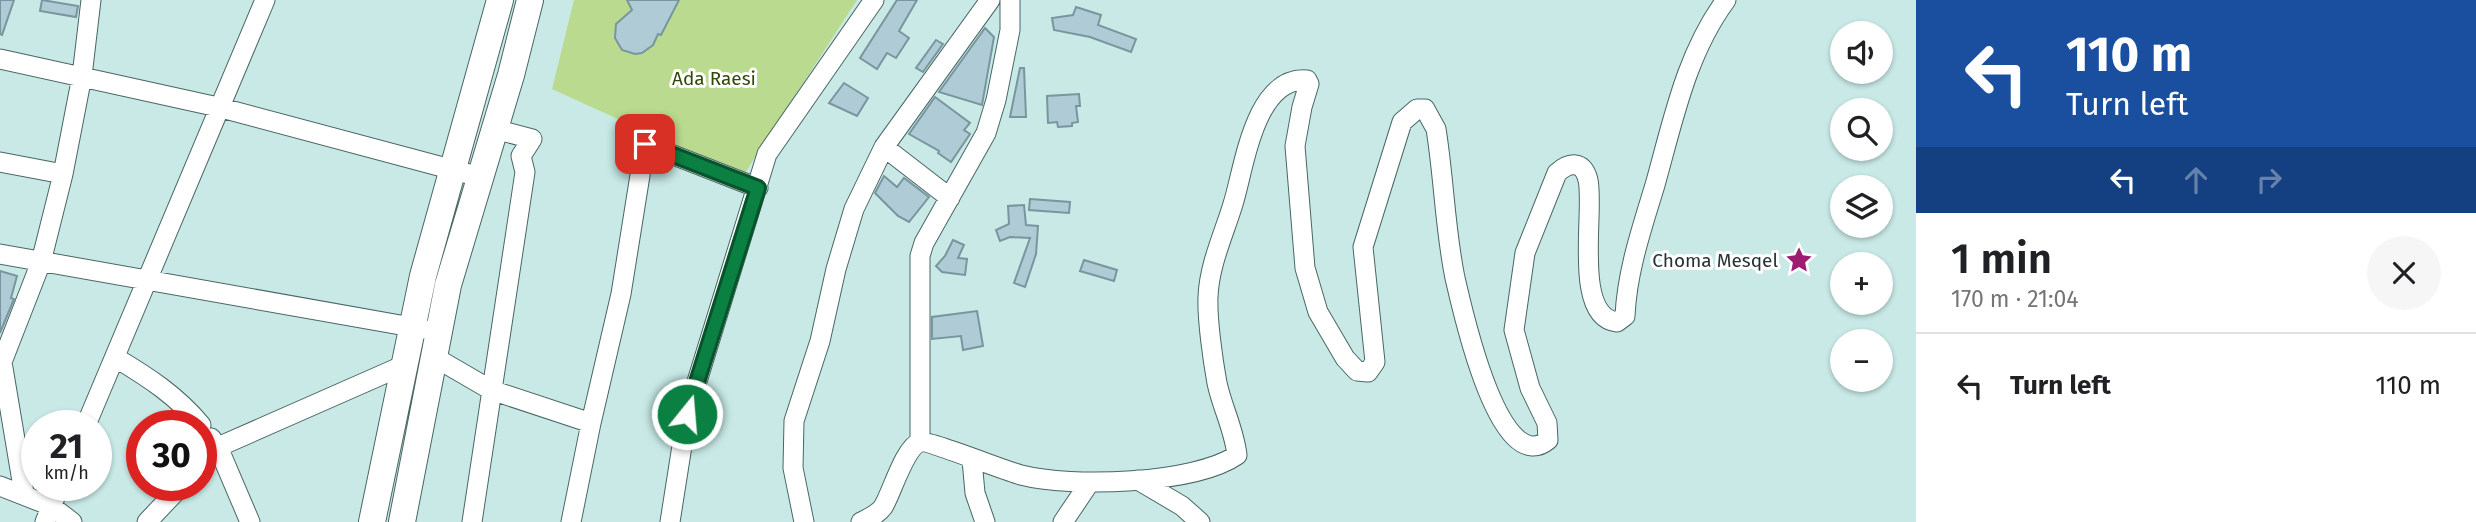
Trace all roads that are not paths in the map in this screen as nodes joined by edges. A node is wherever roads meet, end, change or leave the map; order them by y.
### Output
1 (90, 0) edge
2 (265, 0) edge
3 (500, 0) edge
4 (530, 0) edge
5 (874, 0) edge
6 (990, 0) edge
7 (1010, 0) edge
8 (1726, 0) edge
9 (0, 59) edge
10 (481, 67) junction
11 (511, 75) junction
12 (82, 76) junction
13 (218, 107) junction
14 (495, 129) junction
15 (884, 147) junction
16 (0, 163) edge
17 (452, 170) junction
18 (63, 174) junction
19 (480, 177) junction
20 (758, 188) junction
21 (950, 198) junction
22 (0, 254) edge
23 (41, 262) junction
24 (149, 281) junction
25 (410, 328) junction
26 (438, 331) junction
27 (116, 358) junction
28 (436, 358) junction
29 (1, 362) edge
30 (402, 366) junction
31 (491, 390) junction
32 (93, 410) edge
33 (188, 410) edge
34 (591, 423) junction
35 (920, 442) junction
36 (218, 447) joint
37 (972, 460) junction
38 (21, 476) edge
39 (1138, 480) junction
40 (1090, 482) junction
41 (0, 486) edge
42 (21, 492) edge
43 (33, 501) edge
44 (167, 501) edge
45 (48, 514) edge
46 (72, 522) edge
47 (147, 522) edge
48 (250, 522) edge
49 (372, 522) edge
50 (402, 522) edge
51 (472, 522) edge
52 (571, 522) edge
53 (670, 522) edge
54 (804, 522) edge
55 (861, 522) edge
56 (985, 522) edge
57 (1063, 522) edge
58 (1200, 522) edge

1 - 12 street
2 - 13 street
3 - 10 main road
4 - 11 main road
5 - 20 street
6 - 15 street
7 - 21 street
8 - 39 street
9 - 12 street
10 - 11 main road
10 - 17 main road
11 - 14 main road
12 - 13 street
12 - 18 street
13 - 17 street
13 - 24 street
14 - 19 main road
14 - 31 street
15 - 21 street
15 - 54 street
16 - 18 street
17 - 19 street
17 - 25 main road
18 - 23 street
19 - 26 main road
20 - 34 street
20 - 53 street
21 - 35 street
22 - 23 street
23 - 24 street
23 - 29 street
24 - 25 street
24 - 27 street
25 - 26 street
25 - 30 main road
26 - 28 main road
27 - 32 street
27 - 33 street
28 - 31 street
28 - 50 main road
29 - 38 street
30 - 36 street
30 - 49 main road
31 - 34 street
31 - 51 street
34 - 52 street
35 - 37 street
35 - 55 street
36 - 48 street
37 - 40 street
37 - 56 street
39 - 40 street
39 - 58 street
40 - 57 street
41 - 42 street
43 - 45 street
44 - 47 street
45 - 46 street

